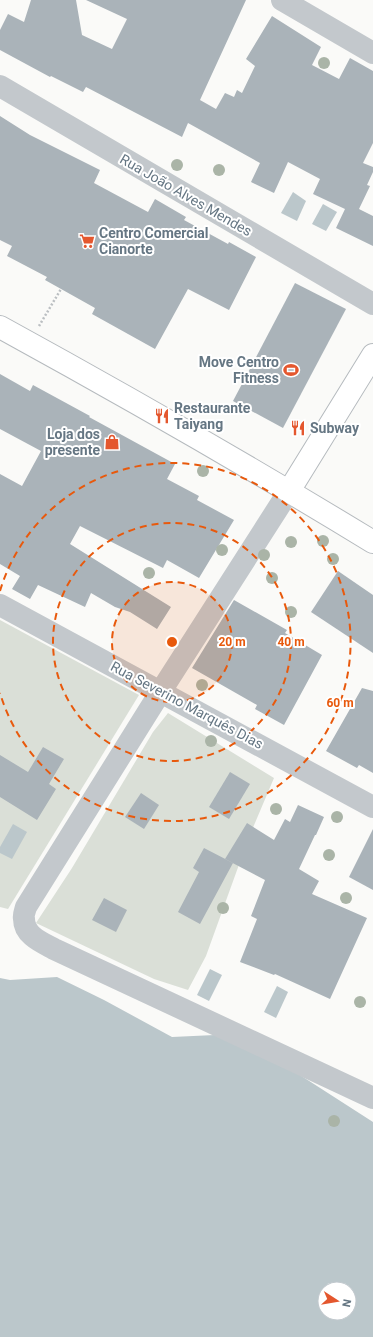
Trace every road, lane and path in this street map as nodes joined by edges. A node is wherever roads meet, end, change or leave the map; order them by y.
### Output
1 (282, 0) edge
2 (373, 53) edge
3 (0, 86) edge
4 (61, 289) dead end
5 (373, 304) edge
6 (0, 327) edge
7 (30, 343) junction
8 (373, 355) edge
9 (289, 491) junction
10 (373, 542) edge
11 (0, 605) edge
12 (161, 691) junction
13 (373, 807) edge
14 (373, 1098) edge

1 - 2 street
3 - 5 street, Rua João Alves Mendes
4 - 7 path
6 - 7 main road
7 - 9 main road
8 - 9 main road
9 - 10 main road
9 - 12 street
11 - 12 street, Rua Severino Marquês Dias
12 - 13 street, Rua Severino Marquês Dias
12 - 14 street

